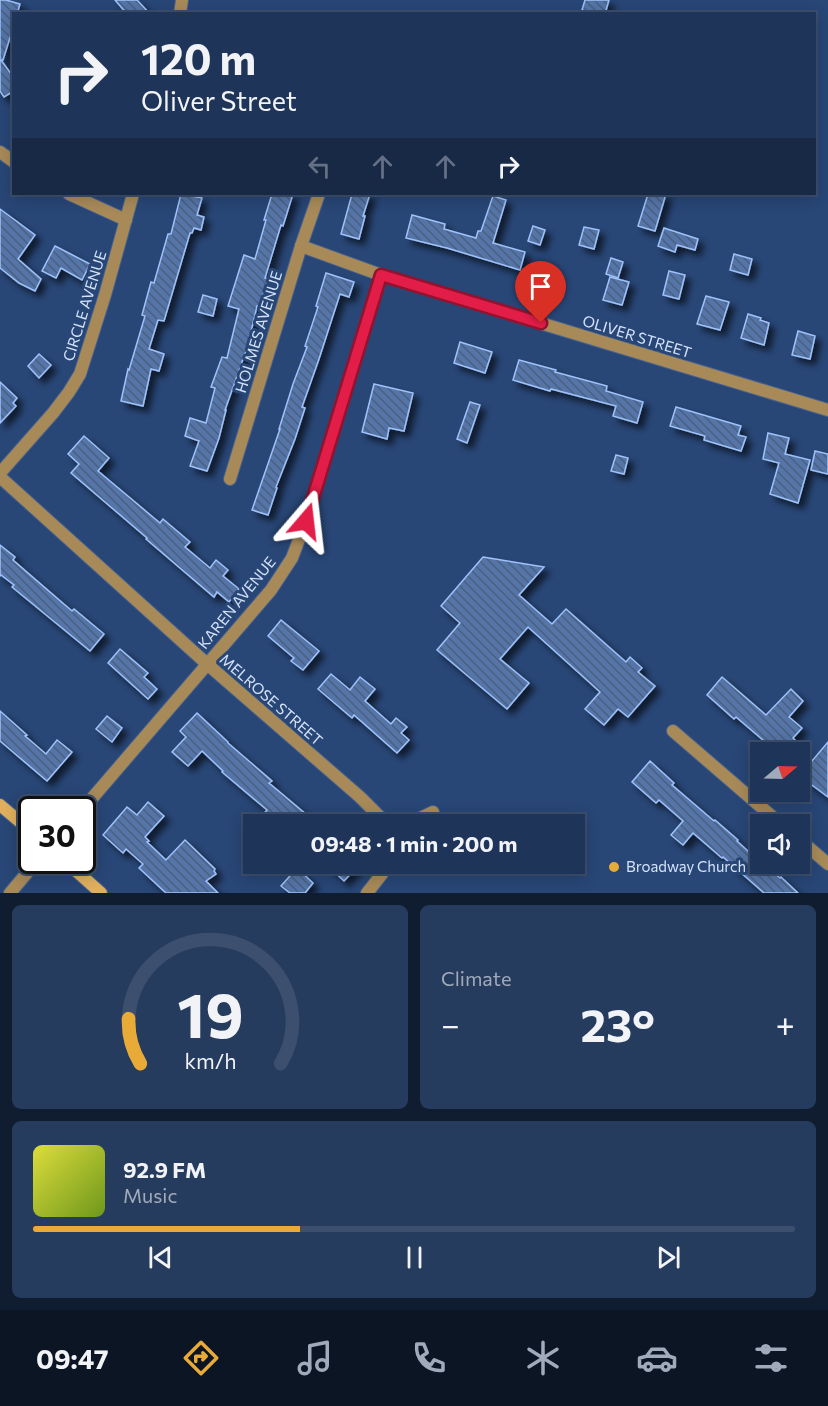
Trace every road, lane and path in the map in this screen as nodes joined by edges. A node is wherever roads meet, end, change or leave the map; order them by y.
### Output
1 (71, 195) edge
2 (133, 195) edge
3 (319, 195) edge
4 (126, 220) junction
5 (301, 246) junction
6 (381, 275) junction
7 (828, 410) edge
8 (0, 475) edge
9 (230, 479) dead end
10 (206, 663) junction
11 (673, 731) dead end
12 (94, 796) edge
13 (0, 805) edge
14 (433, 812) dead end
15 (377, 814) edge
16 (429, 814) edge
17 (769, 814) edge
18 (18, 820) edge
19 (810, 849) edge
20 (828, 864) edge
21 (26, 874) edge
22 (80, 874) edge
23 (382, 874) edge
24 (10, 893) edge
25 (101, 893) edge
26 (367, 893) edge

1 - 4 street
2 - 4 street, CIRCLE AVENUE
3 - 5 street, HOLMES AVENUE
4 - 8 street, CIRCLE AVENUE
5 - 6 street, OLIVER STREET
5 - 9 street, HOLMES AVENUE
6 - 7 street, OLIVER STREET
6 - 10 street, KAREN AVENUE
8 - 10 street, MELROSE STREET
10 - 12 street, KAREN AVENUE
10 - 15 street, MELROSE STREET
11 - 17 street
13 - 18 street
14 - 16 street
19 - 20 street
21 - 24 street
22 - 25 street
23 - 26 street

